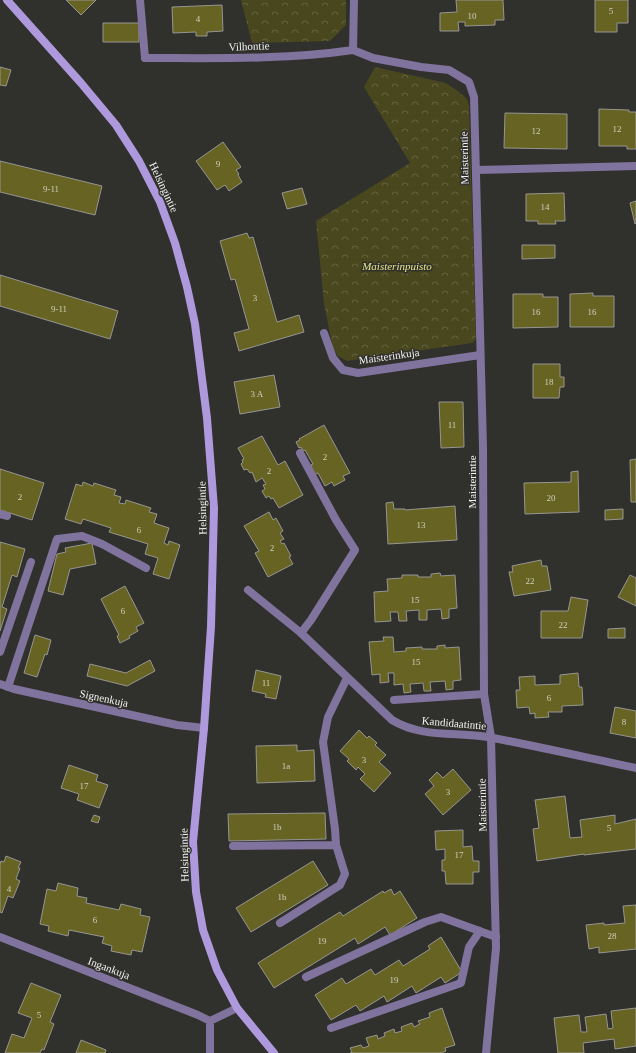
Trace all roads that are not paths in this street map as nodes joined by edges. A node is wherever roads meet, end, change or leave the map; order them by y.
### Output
1 (7, 0) edge
2 (140, 0) edge
3 (354, 0) edge
4 (353, 50) junction
5 (636, 166) edge
6 (476, 170) junction
7 (324, 333) dead end
8 (480, 354) junction
9 (300, 453) dead end
10 (31, 562) dead end
11 (146, 568) dead end
12 (248, 590) dead end
13 (300, 633) junction
14 (0, 652) edge
15 (347, 678) junction
16 (4, 686) edge
17 (484, 694) junction
18 (394, 700) dead end
19 (204, 728) junction
20 (491, 737) junction
21 (636, 768) edge
22 (233, 846) dead end
23 (336, 846) junction
24 (280, 923) dead end
25 (480, 931) junction
26 (0, 937) edge
27 (496, 937) junction
28 (306, 977) dead end
29 (237, 1008) junction
30 (210, 1022) junction
31 (331, 1028) dead end
32 (210, 1053) edge
33 (274, 1053) edge
34 (486, 1053) edge

1 - 19 main road, Helsingintie
2 - 4 street, Vilhontie
3 - 4 street
4 - 6 street, Maisterintie
5 - 6 street
6 - 8 street, Maisterintie
7 - 8 street, Maisterinkuja
8 - 17 street, Maisterintie
9 - 13 street
10 - 14 street
11 - 16 street
12 - 13 street, Kandidaatintie
13 - 15 street, Kandidaatintie
15 - 20 street, Kandidaatintie
15 - 23 street
16 - 19 street, Signenkuja
17 - 18 street
17 - 20 street, Maisterintie
19 - 29 main road, Helsingintie
20 - 21 street, Kandidaatintie
20 - 27 street, Maisterintie
22 - 23 street
23 - 24 street
25 - 27 street
25 - 28 street
25 - 31 street
26 - 30 street, Ingankuja
27 - 34 street, Maisterintie
29 - 30 street
29 - 33 main road, Helsingintie
30 - 32 street

